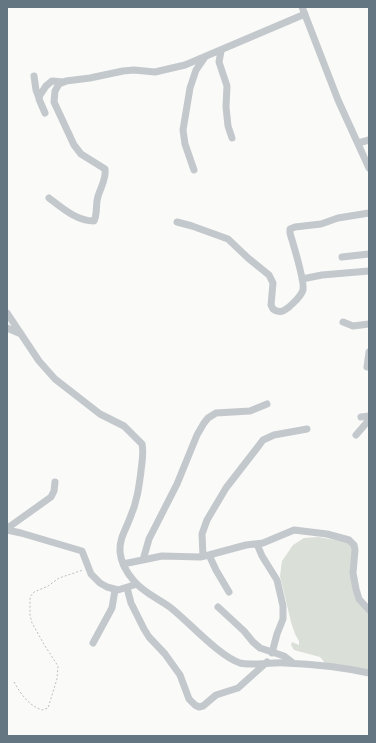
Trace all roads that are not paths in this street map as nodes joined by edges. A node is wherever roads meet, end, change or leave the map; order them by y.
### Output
1 (304, 11) edge
2 (221, 50) junction
3 (205, 57) junction
4 (34, 76) dead end
5 (64, 82) junction
6 (39, 98) junction
7 (45, 113) dead end
8 (232, 138) dead end
9 (369, 140) edge
10 (358, 144) junction
11 (369, 168) edge
12 (194, 170) dead end
13 (49, 198) dead end
14 (369, 213) edge
15 (177, 222) dead end
16 (369, 254) edge
17 (342, 257) dead end
18 (369, 270) edge
19 (302, 279) junction
20 (7, 313) edge
21 (343, 322) dead end
22 (369, 324) edge
23 (7, 328) edge
24 (21, 334) junction
25 (369, 352) edge
26 (367, 367) dead end
27 (267, 404) dead end
28 (369, 416) edge
29 (361, 417) dead end
30 (369, 420) edge
31 (308, 429) dead end
32 (356, 435) dead end
33 (55, 482) dead end
34 (7, 530) edge
35 (257, 544) junction
36 (206, 556) junction
37 (143, 560) junction
38 (123, 564) junction
39 (137, 584) junction
40 (127, 588) junction
41 (115, 590) junction
42 (230, 592) dead end
43 (218, 607) dead end
44 (369, 610) edge
45 (93, 643) dead end
46 (272, 652) junction
47 (267, 662) junction
48 (293, 663) junction
49 (369, 673) edge

1 - 2 street
1 - 10 street
2 - 3 street
2 - 8 street
3 - 5 street
3 - 12 street
4 - 6 street
5 - 6 street
5 - 13 street
6 - 7 street
9 - 10 street
10 - 11 street
14 - 19 street
15 - 19 street
16 - 17 street
18 - 19 street
20 - 24 street
21 - 22 street
23 - 24 street
24 - 38 street
25 - 26 street
27 - 37 street
28 - 29 street
30 - 32 street
31 - 36 street
33 - 34 street
34 - 41 street
35 - 36 street
35 - 44 street
35 - 46 street
36 - 37 street
36 - 42 street
37 - 38 street
38 - 39 street
39 - 40 street
39 - 47 street
40 - 41 street
40 - 47 street
41 - 45 street
43 - 46 street
46 - 48 street
47 - 48 street
48 - 49 street

